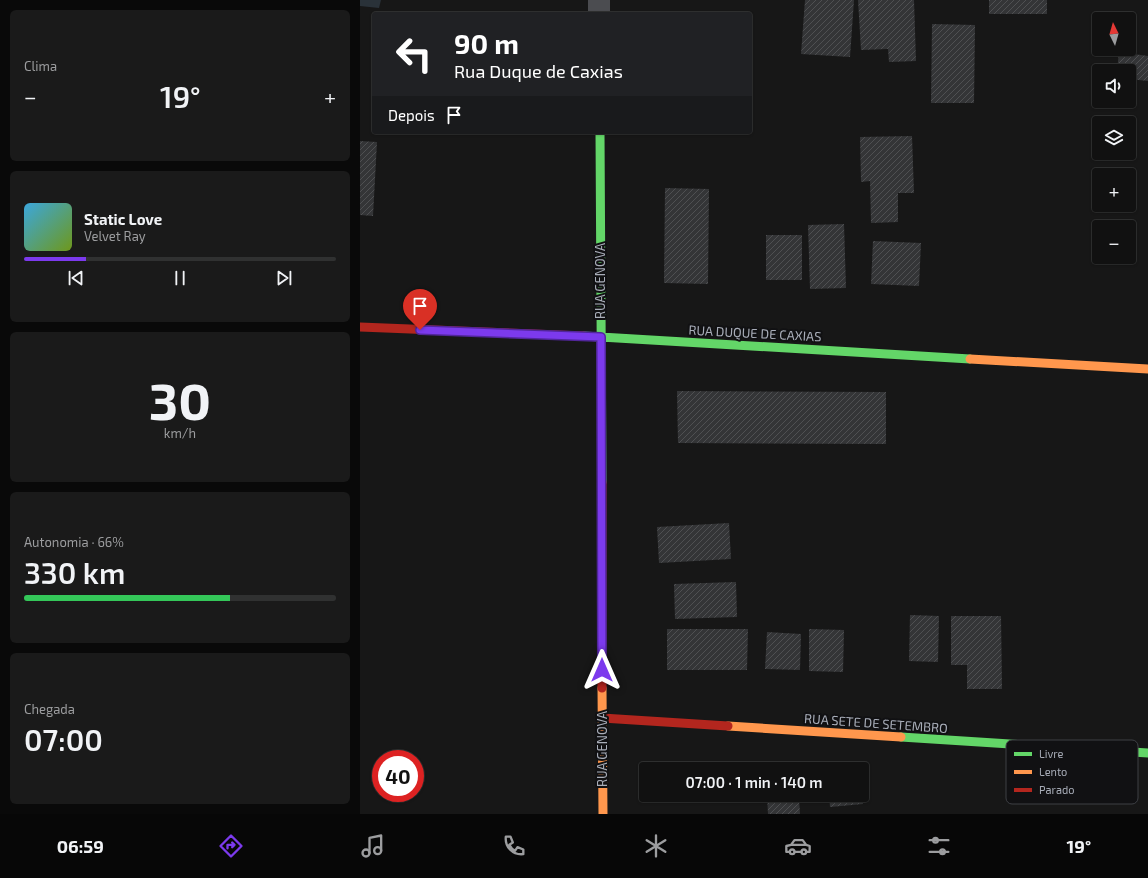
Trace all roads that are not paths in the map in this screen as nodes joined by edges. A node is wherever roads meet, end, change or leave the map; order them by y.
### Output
1 (599, 0) edge
2 (599, 12) edge
3 (600, 134) edge
4 (360, 327) edge
5 (601, 337) junction
6 (1148, 369) edge
7 (602, 718) junction
8 (1006, 744) edge
9 (1138, 752) edge
10 (1148, 753) edge
11 (603, 814) edge

1 - 2 street
3 - 5 street, RUA GENOVA
4 - 5 street, RUA DUQUE DE CAXIAS
5 - 6 street, RUA DUQUE DE CAXIAS
5 - 7 street, RUA GENOVA
7 - 8 street, RUA SETE DE SETEMBRO
7 - 11 street, RUA GENOVA
9 - 10 street, RUA SETE DE SETEMBRO

